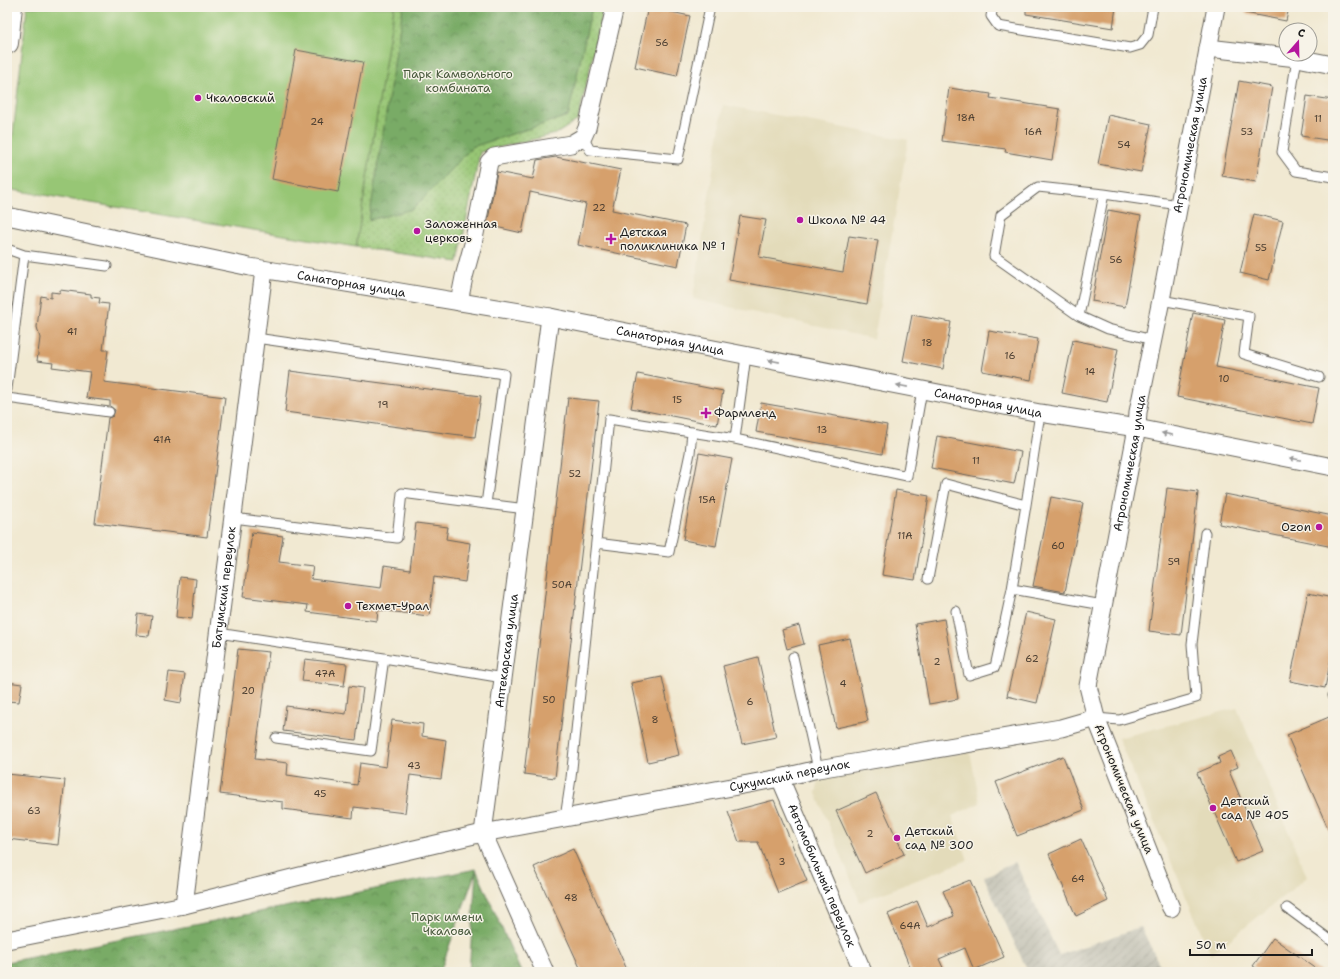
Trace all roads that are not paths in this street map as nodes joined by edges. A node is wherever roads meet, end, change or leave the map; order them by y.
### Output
1 (11, 7) edge
2 (615, 7) edge
3 (710, 7) edge
4 (993, 7) edge
5 (1153, 7) edge
6 (1216, 7) edge
7 (7, 43) edge
8 (1208, 48) junction
9 (1278, 56) edge
10 (1296, 62) edge
11 (1318, 62) edge
12 (1333, 65) edge
13 (583, 137) junction
14 (1333, 177) edge
15 (1104, 194) junction
16 (1179, 205) junction
17 (7, 216) edge
18 (7, 248) edge
19 (24, 255) junction
20 (107, 266) dead end
21 (264, 270) junction
22 (1161, 300) junction
23 (459, 302) junction
24 (1079, 316) junction
25 (550, 317) junction
26 (256, 338) junction
27 (1153, 340) junction
28 (746, 356) junction
29 (1319, 377) dead end
30 (7, 389) edge
31 (922, 390) junction
32 (7, 398) edge
33 (109, 412) dead end
34 (1040, 413) junction
35 (1137, 428) junction
36 (692, 432) junction
37 (734, 439) junction
38 (1333, 466) edge
39 (486, 504) junction
40 (1026, 505) junction
41 (526, 509) junction
42 (233, 518) junction
43 (1205, 533) dead end
44 (596, 543) junction
45 (928, 579) dead end
46 (1012, 589) junction
47 (1103, 605) junction
48 (956, 611) dead end
49 (218, 633) junction
50 (793, 657) dead end
51 (384, 658) junction
52 (503, 678) junction
53 (1096, 718) junction
54 (276, 738) dead end
55 (818, 769) junction
56 (780, 778) junction
57 (564, 818) junction
58 (484, 833) junction
59 (184, 905) junction
60 (1172, 908) dead end
61 (1287, 908) dead end
62 (7, 940) edge
63 (1333, 942) edge
64 (545, 972) edge
65 (863, 972) edge

1 - 7 street
2 - 13 street
3 - 13 lane
4 - 5 lane
6 - 8 street, Агрономическая улица
8 - 9 street
8 - 16 street, Агрономическая улица
10 - 14 lane
11 - 12 street
13 - 23 street
15 - 16 lane
15 - 24 lane
15 - 24 lane
16 - 22 street, Агрономическая улица
17 - 21 street, Санаторная улица
18 - 19 lane
19 - 20 lane
19 - 30 lane
21 - 23 street, Санаторная улица
21 - 26 street, Батумский переулок
22 - 27 street, Агрономическая улица
22 - 29 lane
23 - 25 street, Санаторная улица
24 - 27 lane
25 - 28 street, Санаторная улица
25 - 41 street, Аптекарская улица
26 - 39 lane
26 - 42 street, Батумский переулок
27 - 35 street, Агрономическая улица
31 -> 28 street, Санаторная улица
28 - 37 lane
31 - 34 street, Санаторная улица
31 - 37 lane
32 - 33 lane
34 - 35 street, Санаторная улица
34 - 40 lane
38 -> 35 street, Санаторная улица
35 - 47 street, Агрономическая улица
36 - 37 lane
36 - 44 lane
36 - 44 lane
39 - 41 lane
39 - 42 lane
40 - 45 lane
40 - 46 lane
41 - 52 street, Аптекарская улица
42 - 49 street, Батумский переулок
43 - 53 lane
44 - 57 lane
46 - 47 lane
46 - 48 lane
47 - 53 street, Агрономическая улица
49 - 51 lane
49 - 59 street, Батумский переулок
50 - 55 lane
51 - 52 lane
51 - 54 lane
52 - 58 street, Аптекарская улица
53 - 55 street, Сухумский переулок
53 - 60 street, Агрономическая улица
55 - 56 street, Сухумский переулок
56 - 57 street, Сухумский переулок
56 - 65 street, Автомобильный переулок
57 - 58 street, Сухумский переулок
58 - 59 street, Сухумский переулок
58 - 64 street
59 - 62 street, Сухумский переулок
61 - 63 lane

